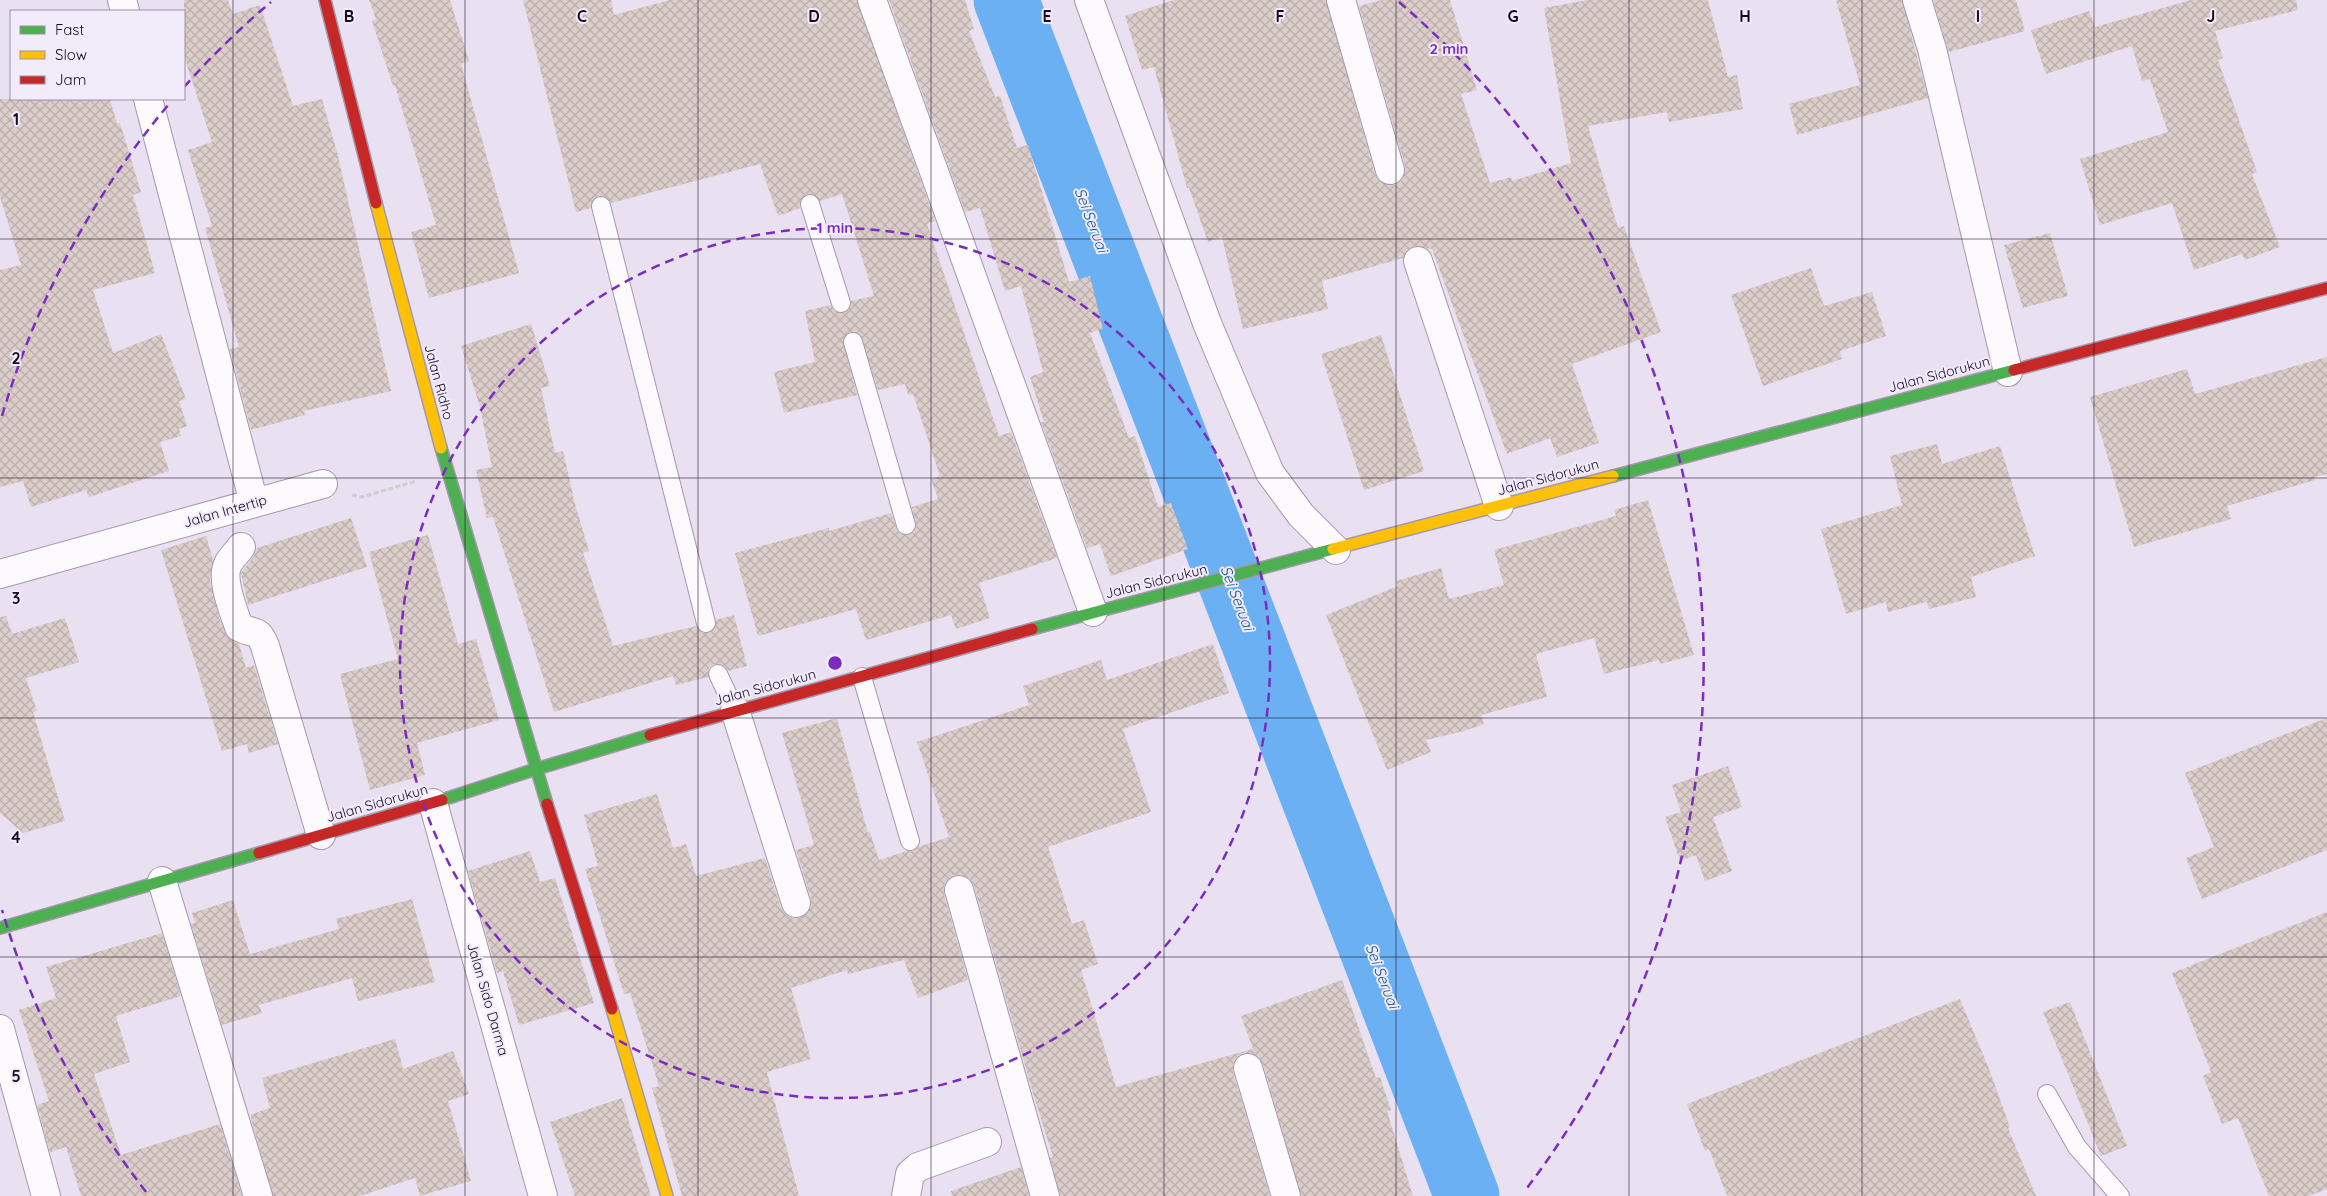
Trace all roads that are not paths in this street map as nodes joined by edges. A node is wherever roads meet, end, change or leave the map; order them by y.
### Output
1 (325, 0) edge
2 (872, 0) edge
3 (1089, 0) edge
4 (1340, 0) edge
5 (1918, 0) edge
6 (148, 100) edge
7 (1390, 170) dead end
8 (810, 204) dead end
9 (601, 206) dead end
10 (1418, 261) dead end
11 (2327, 288) edge
12 (841, 303) dead end
13 (853, 342) dead end
14 (2008, 372) junction
15 (323, 484) road end
16 (254, 503) junction
17 (1499, 506) junction
18 (906, 525) dead end
19 (241, 548) dead end
20 (1324, 553) junction
21 (0, 574) edge
22 (1093, 612) junction
23 (706, 623) dead end
24 (718, 674) dead end
25 (862, 677) junction
26 (735, 710) junction
27 (536, 769) junction
28 (433, 803) junction
29 (321, 835) junction
30 (910, 841) dead end
31 (162, 881) junction
32 (959, 890) dead end
33 (796, 903) dead end
34 (0, 928) edge
35 (0, 1029) edge
36 (1248, 1068) dead end
37 (2047, 1094) dead end
38 (987, 1142) dead end
39 (46, 1196) edge
40 (258, 1196) edge
41 (543, 1196) edge
42 (666, 1196) edge
43 (906, 1196) edge
44 (1045, 1196) edge
45 (1286, 1196) edge
46 (2120, 1196) edge

1 - 27 street, Jalan Ridho
2 - 22 street
3 - 20 street
4 - 7 street
5 - 14 street
6 - 16 street
8 - 12 lane
9 - 23 lane
10 - 17 street
11 - 14 street, Jalan Sidorukun
13 - 18 lane
14 - 17 street, Jalan Sidorukun
15 - 16 street, Jalan Intertip
16 - 21 street, Jalan Intertip
17 - 20 street, Jalan Sidorukun
19 - 29 street
20 - 22 street, Jalan Sidorukun
22 - 25 street, Jalan Sidorukun
24 - 26 lane
25 - 26 street, Jalan Sidorukun
25 - 30 lane
26 - 27 street, Jalan Sidorukun
26 - 33 street
27 - 28 street, Jalan Sidorukun
27 - 42 street, Jalan Ridho
28 - 29 street, Jalan Sidorukun
28 - 41 street, Jalan Sido Darma
29 - 31 street, Jalan Sidorukun
31 - 34 street, Jalan Sidorukun
31 - 40 street
32 - 44 street
35 - 39 street
36 - 45 street
37 - 46 lane
38 - 43 street

